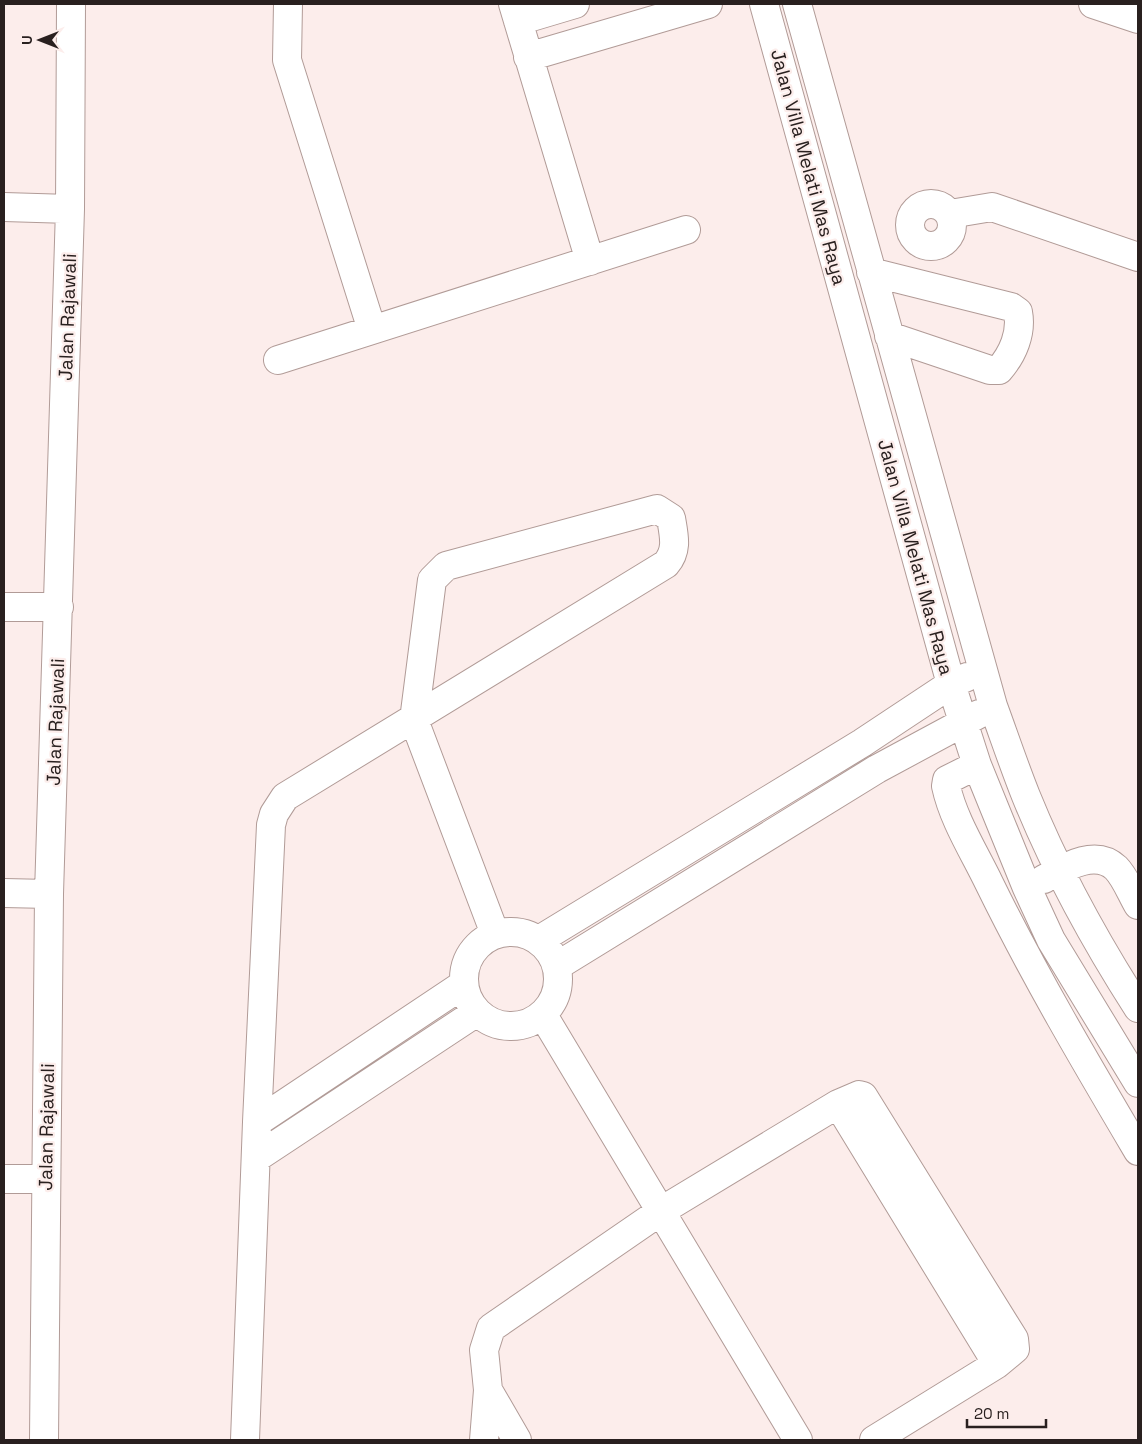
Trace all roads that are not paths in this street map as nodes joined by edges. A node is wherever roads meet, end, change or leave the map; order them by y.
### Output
1 (71, 4) edge
2 (288, 4) edge
3 (576, 4) edge
4 (708, 4) edge
5 (764, 4) edge
6 (797, 4) edge
7 (1093, 4) edge
8 (515, 12) edge
9 (1138, 19) edge
10 (528, 57) junction
11 (4, 207) edge
12 (70, 208) junction
13 (950, 214) dead end
14 (686, 230) dead end
15 (1138, 257) edge
16 (590, 261) junction
17 (871, 272) junction
18 (372, 330) junction
19 (889, 336) junction
20 (278, 360) dead end
21 (4, 607) edge
22 (59, 607) junction
23 (982, 671) junction
24 (951, 684) junction
25 (993, 706) junction
26 (414, 720) junction
27 (964, 721) junction
28 (977, 765) junction
29 (1059, 870) junction
30 (1027, 888) junction
31 (4, 892) edge
32 (49, 894) junction
33 (1138, 905) edge
34 (1000, 906) junction
35 (495, 934) junction
36 (540, 940) junction
37 (557, 966) junction
38 (464, 984) junction
39 (1138, 1008) edge
40 (477, 1012) junction
41 (543, 1015) junction
42 (1102, 1026) junction
43 (1074, 1044) junction
44 (1138, 1083) edge
45 (257, 1122) junction
46 (1138, 1151) edge
47 (256, 1158) junction
48 (4, 1179) edge
49 (45, 1179) junction
50 (661, 1211) junction
51 (488, 1390) junction
52 (44, 1440) edge
53 (246, 1440) edge
54 (484, 1440) edge
55 (517, 1440) edge
56 (798, 1440) edge
57 (874, 1440) edge

1 - 12 street, Jalan Rajawali
2 - 18 street
3 - 8 street
4 - 10 street
5 - 24 street, Jalan Villa Melati Mas Raya
6 - 17 street, Jalan Villa Melati Mas Raya
7 - 9 street
8 - 10 street
10 - 16 street
11 - 12 street
12 - 22 street, Jalan Rajawali
13 - 15 street
14 - 16 street
16 - 18 street
17 - 19 street, Jalan Villa Melati Mas Raya
17 - 19 street
18 - 20 street
19 - 23 street, Jalan Villa Melati Mas Raya
21 - 22 street
22 - 32 street, Jalan Rajawali
23 - 24 street
23 - 25 street, Jalan Villa Melati Mas Raya
24 - 27 street, Jalan Villa Melati Mas Raya
24 - 36 street
25 - 27 street
25 - 29 street, Jalan Villa Melati Mas Raya
26 - 26 street
26 - 35 street
26 - 45 street
27 - 28 street, Jalan Villa Melati Mas Raya
27 - 37 street
28 - 30 street, Jalan Villa Melati Mas Raya
28 - 34 street
29 - 30 street
29 - 33 street
29 - 39 street, Jalan Villa Melati Mas Raya
30 - 34 street
30 - 42 street, Jalan Villa Melati Mas Raya
31 - 32 street
32 - 49 street, Jalan Rajawali
34 - 43 street
35 - 36 street
35 - 38 street
36 - 37 street
37 - 41 street
38 - 40 street
38 - 45 street
40 - 41 street
40 - 47 street
41 - 50 street
42 - 43 street
42 - 44 street, Jalan Villa Melati Mas Raya
43 - 46 street
45 - 47 street
47 - 53 street
48 - 49 street
49 - 52 street, Jalan Rajawali
50 - 51 street
50 - 56 street
50 - 57 street
51 - 54 street
51 - 55 street

